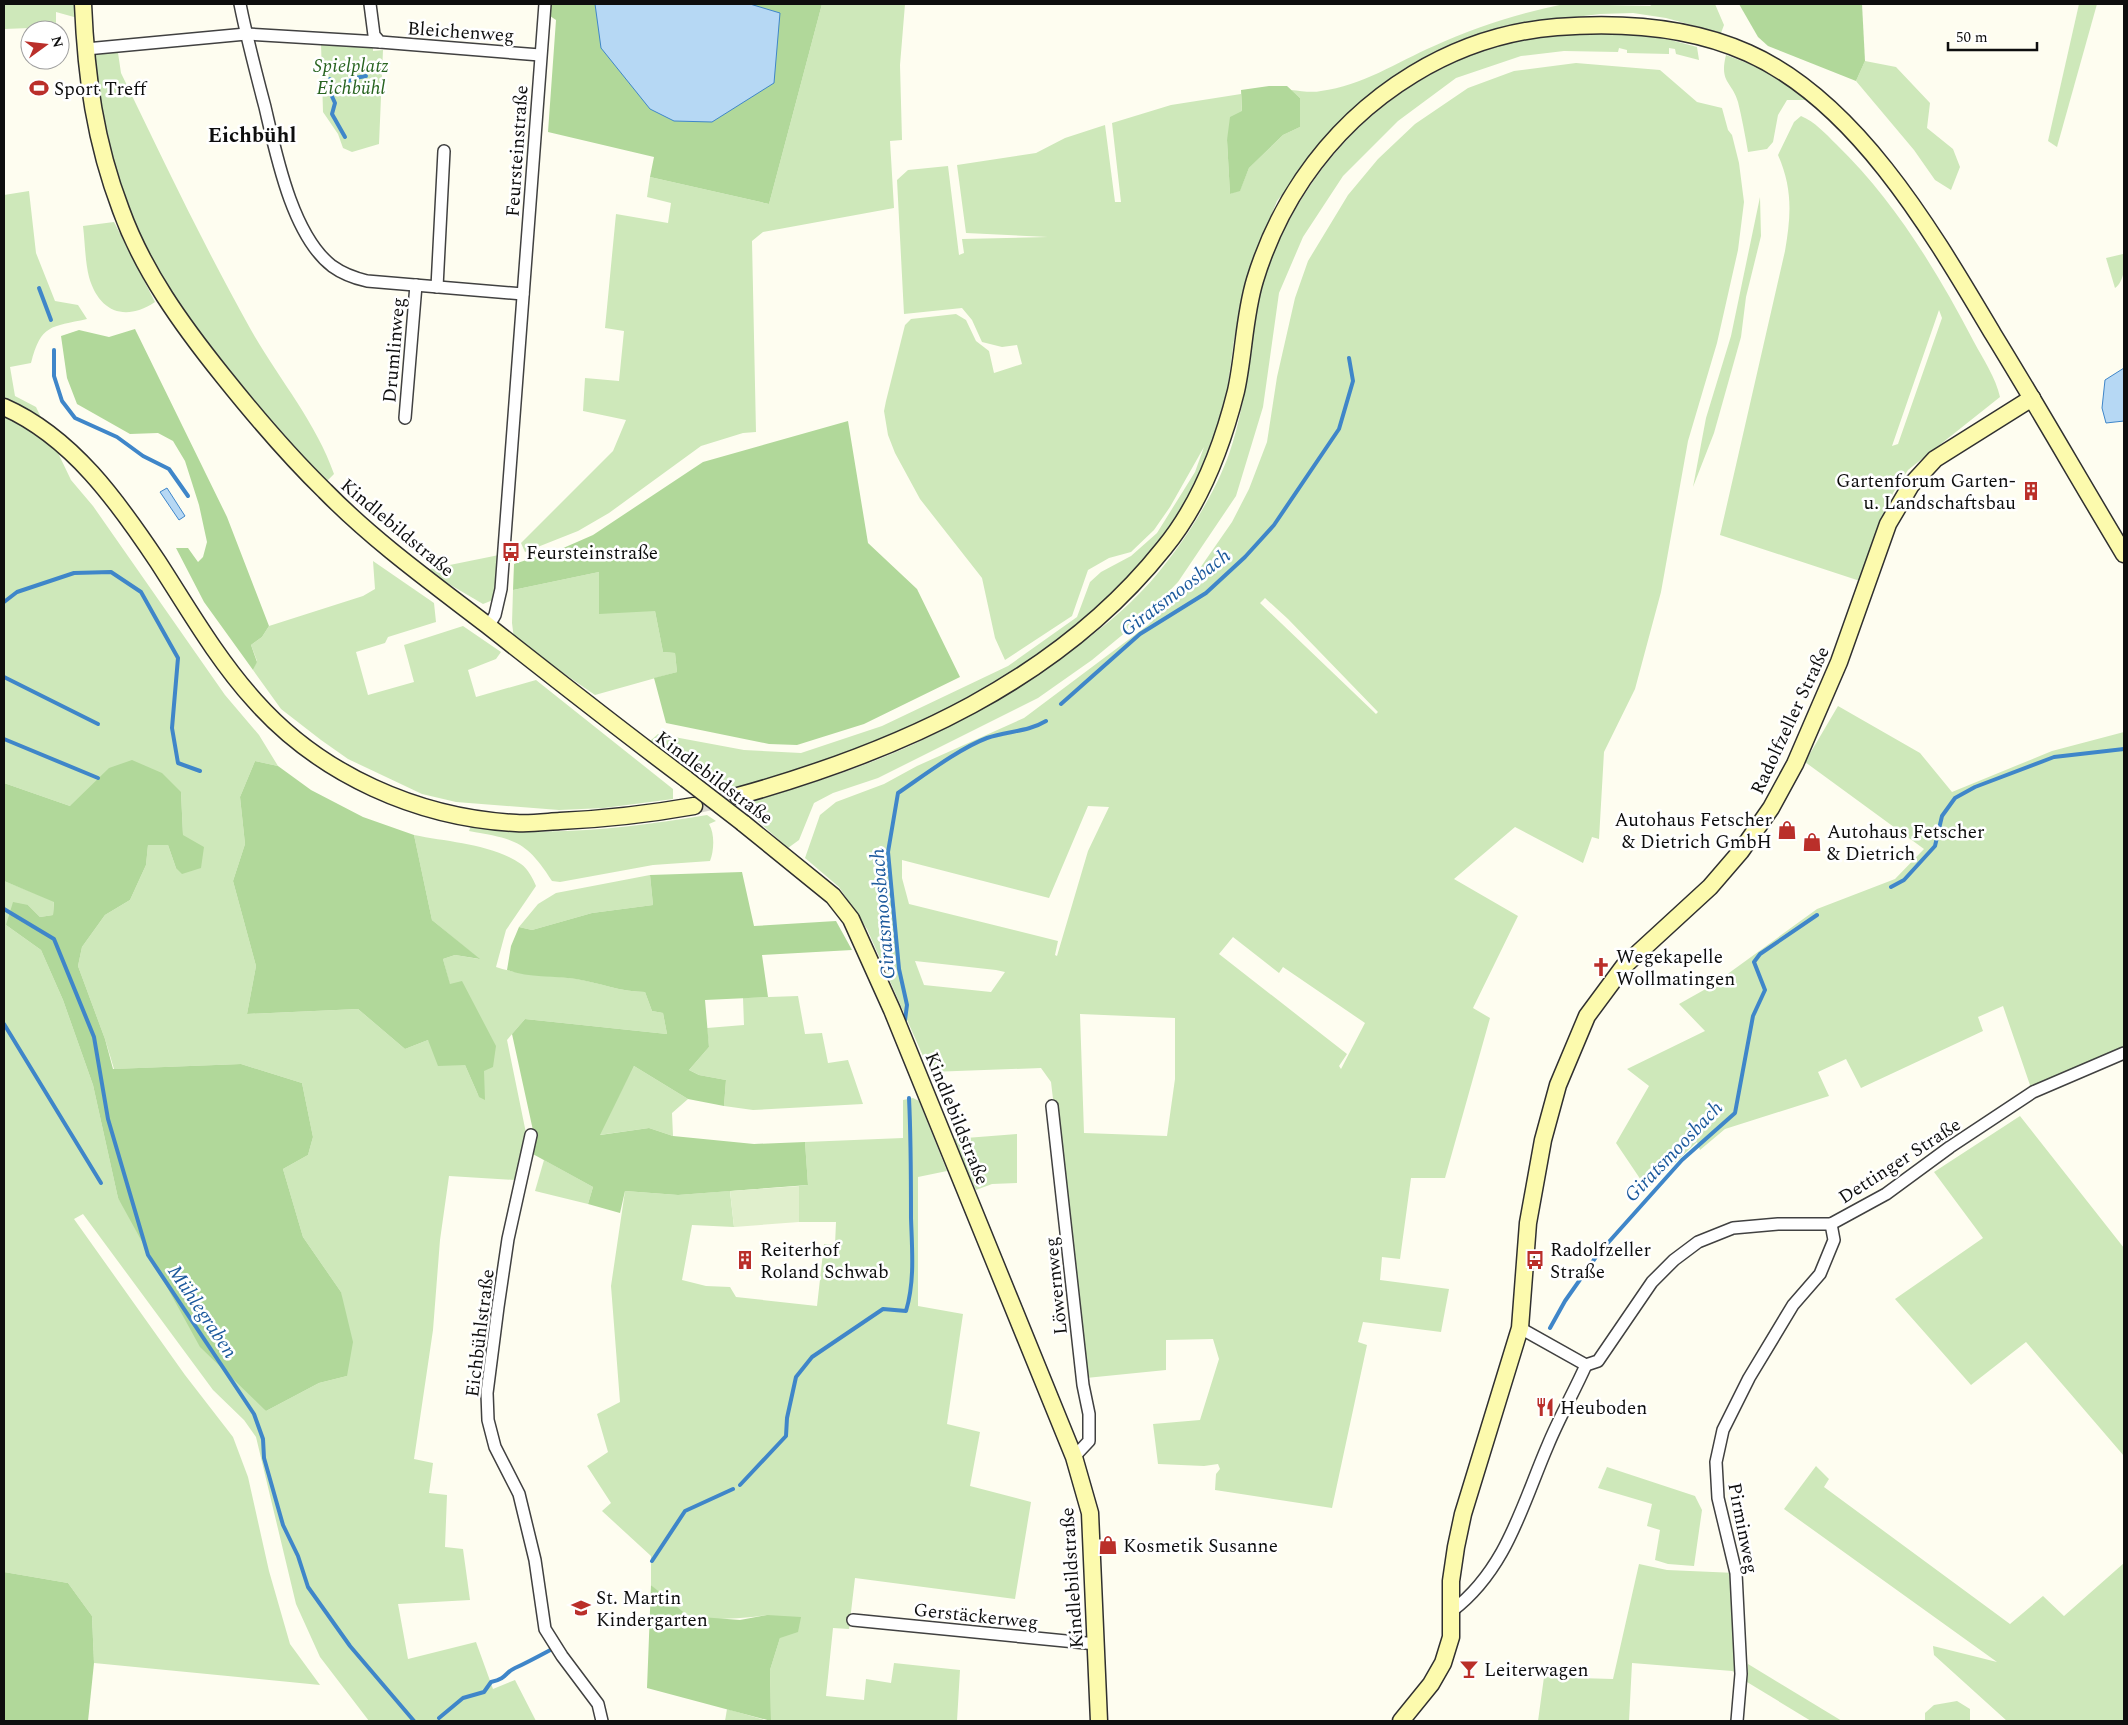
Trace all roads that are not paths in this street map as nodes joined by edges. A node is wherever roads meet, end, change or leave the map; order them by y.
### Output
1 (83, 4) edge
2 (240, 4) edge
3 (370, 4) edge
4 (545, 4) edge
5 (246, 34) junction
6 (380, 42) junction
7 (86, 48) junction
8 (540, 55) junction
9 (444, 151) dead end
10 (416, 285) junction
11 (437, 287) junction
12 (523, 294) junction
13 (2032, 398) junction
14 (4, 407) edge
15 (405, 418) dead end
16 (2124, 554) edge
17 (488, 626) junction
18 (738, 796) tunnel mouth
19 (694, 806) tunnel mouth
20 (2124, 1054) edge
21 (1052, 1106) dead end
22 (531, 1135) dead end
23 (1831, 1224) junction
24 (1520, 1328) junction
25 (1586, 1365) junction
26 (1074, 1457) junction
27 (1452, 1611) junction
28 (853, 1620) dead end
29 (1096, 1644) junction
30 (602, 1721) edge
31 (1099, 1721) edge
32 (1401, 1721) edge
33 (1736, 1721) edge

1 - 7 main road, Kindlebildstraße
2 - 5 street
3 - 6 street, Bleichenweg
4 - 8 street, Feursteinstraße
5 - 6 street, Bleichenweg
5 - 7 street, Bleichenweg
5 - 10 street
6 - 8 street, Bleichenweg
7 - 17 main road, Kindlebildstraße
8 - 12 street, Feursteinstraße
9 - 11 street
10 - 11 street
10 - 15 street, Drumlinweg
11 - 12 street
12 - 17 street, Feursteinstraße
13 - 16 main road
13 - 18 main road
13 - 24 main road, Radolfzeller Straße
14 - 19 main road
17 - 26 main road, Kindlebildstraße, bridge
20 - 23 street, Dettinger Straße
21 - 26 street, Löwernweg
22 - 30 street, Eichbühlstraße
23 - 25 street, Dettinger Straße
23 - 33 street, Pirminweg
24 - 25 street
24 - 27 main road, Radolfzeller Straße
25 - 27 street, Dettinger Straße
26 - 29 main road, Kindlebildstraße
27 - 32 main road, Radolfzeller Straße
28 - 29 street, Gerstäckerweg
29 - 31 main road, Kindlebildstraße

